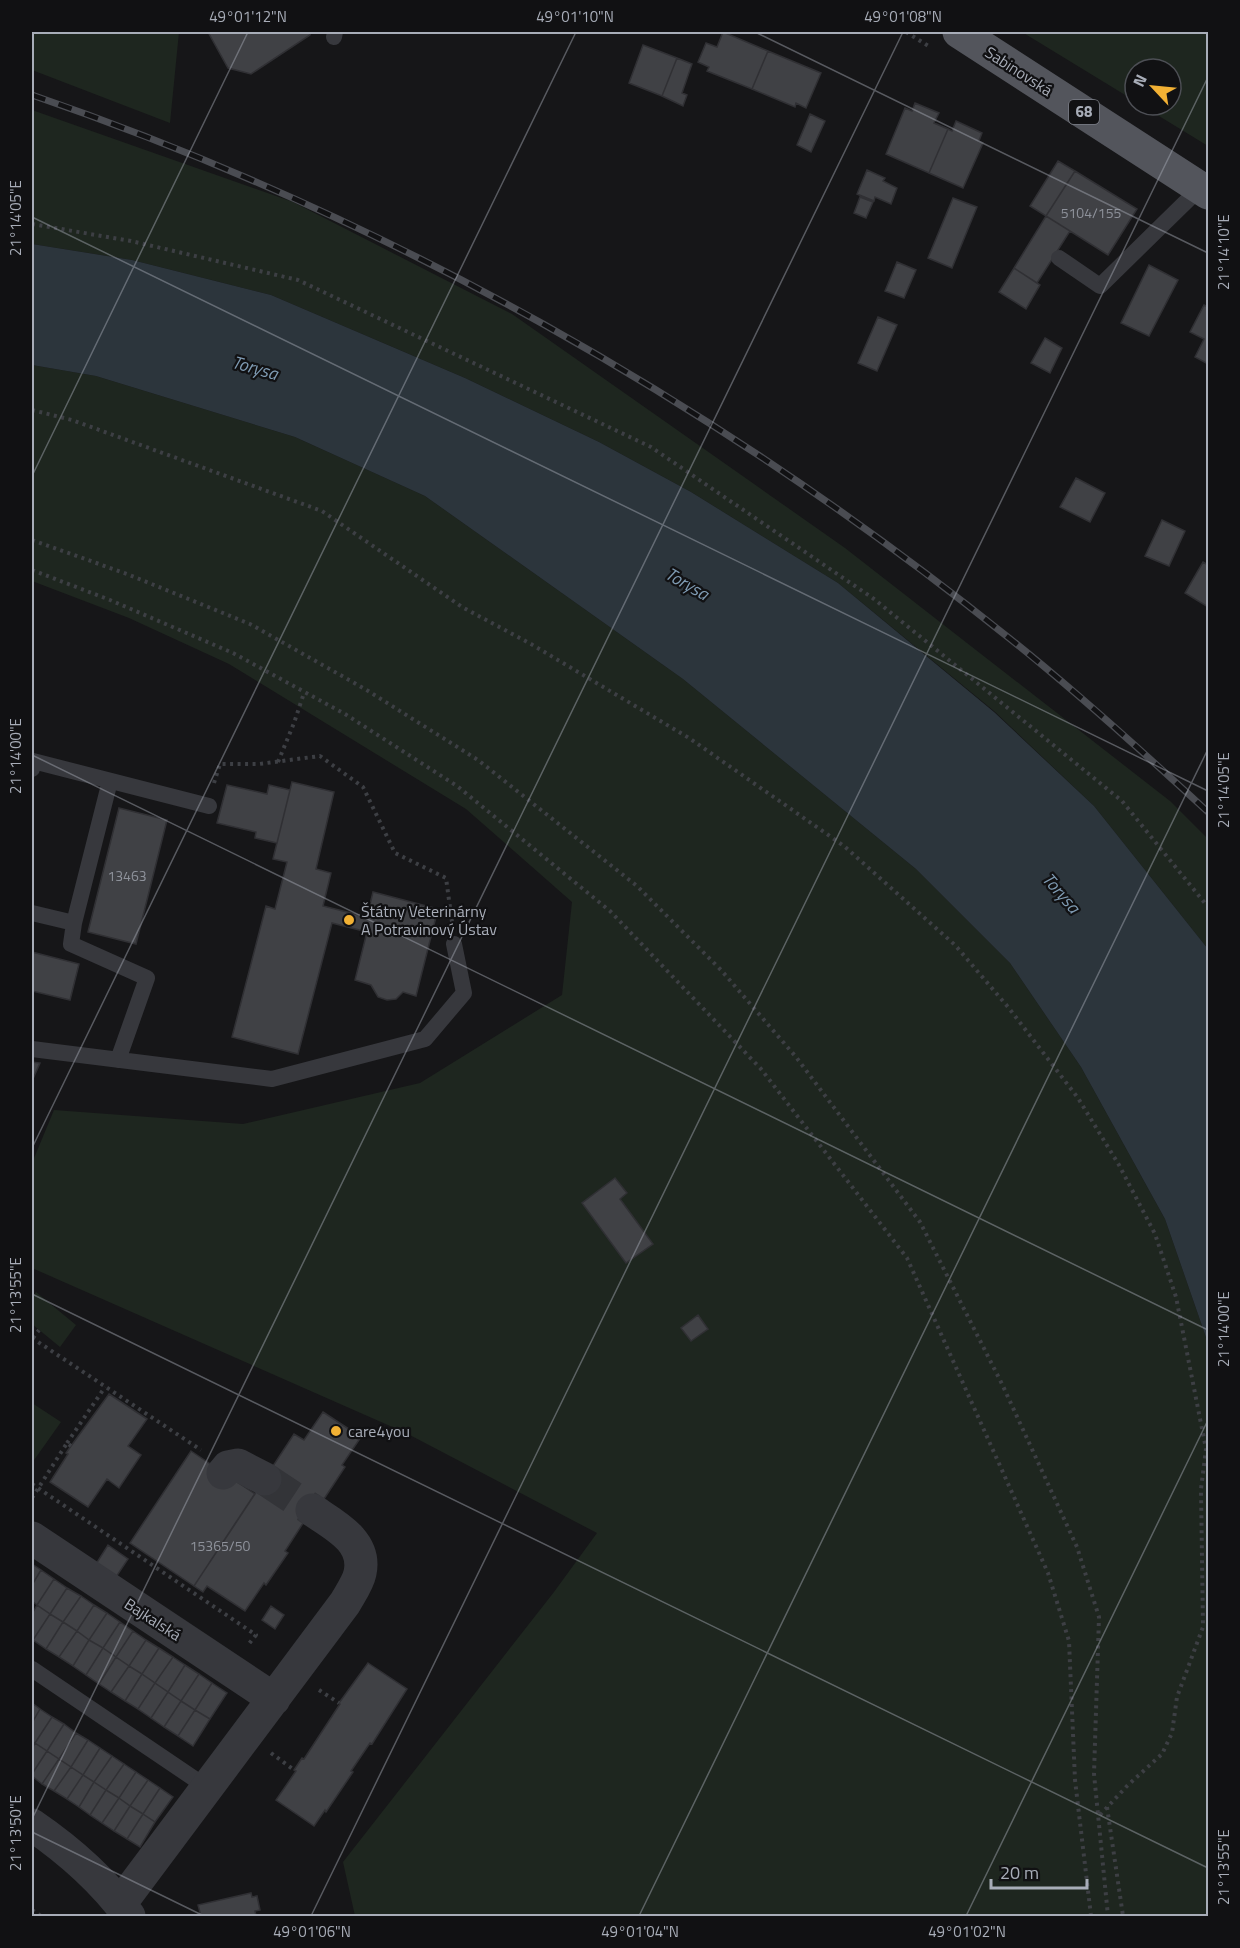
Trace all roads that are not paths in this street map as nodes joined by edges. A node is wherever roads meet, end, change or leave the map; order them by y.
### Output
1 (959, 32) edge
2 (1204, 190) edge
3 (1059, 258) dead end
4 (32, 763) edge
5 (110, 781) junction
6 (209, 806) road end
7 (32, 913) edge
8 (74, 923) junction
9 (454, 944) road end
10 (32, 1049) edge
11 (118, 1060) junction
12 (226, 1470) road end
13 (264, 1479) tunnel mouth
14 (312, 1510) tunnel mouth
15 (32, 1539) edge
16 (32, 1669) edge
17 (294, 1688) junction
18 (208, 1788) junction
19 (32, 1825) edge
20 (125, 1910) edge

1 - 2 main road, Sabinovská / 68
2 - 3 lane, Sabinovská
4 - 5 lane
5 - 6 lane
5 - 8 lane
7 - 8 lane
8 - 11 lane
9 - 11 lane
10 - 11 lane
12 - 13 street
14 - 17 street
15 - 17 street, Bajkalská
16 - 18 lane
17 - 18 street
18 - 20 street
19 - 20 street

